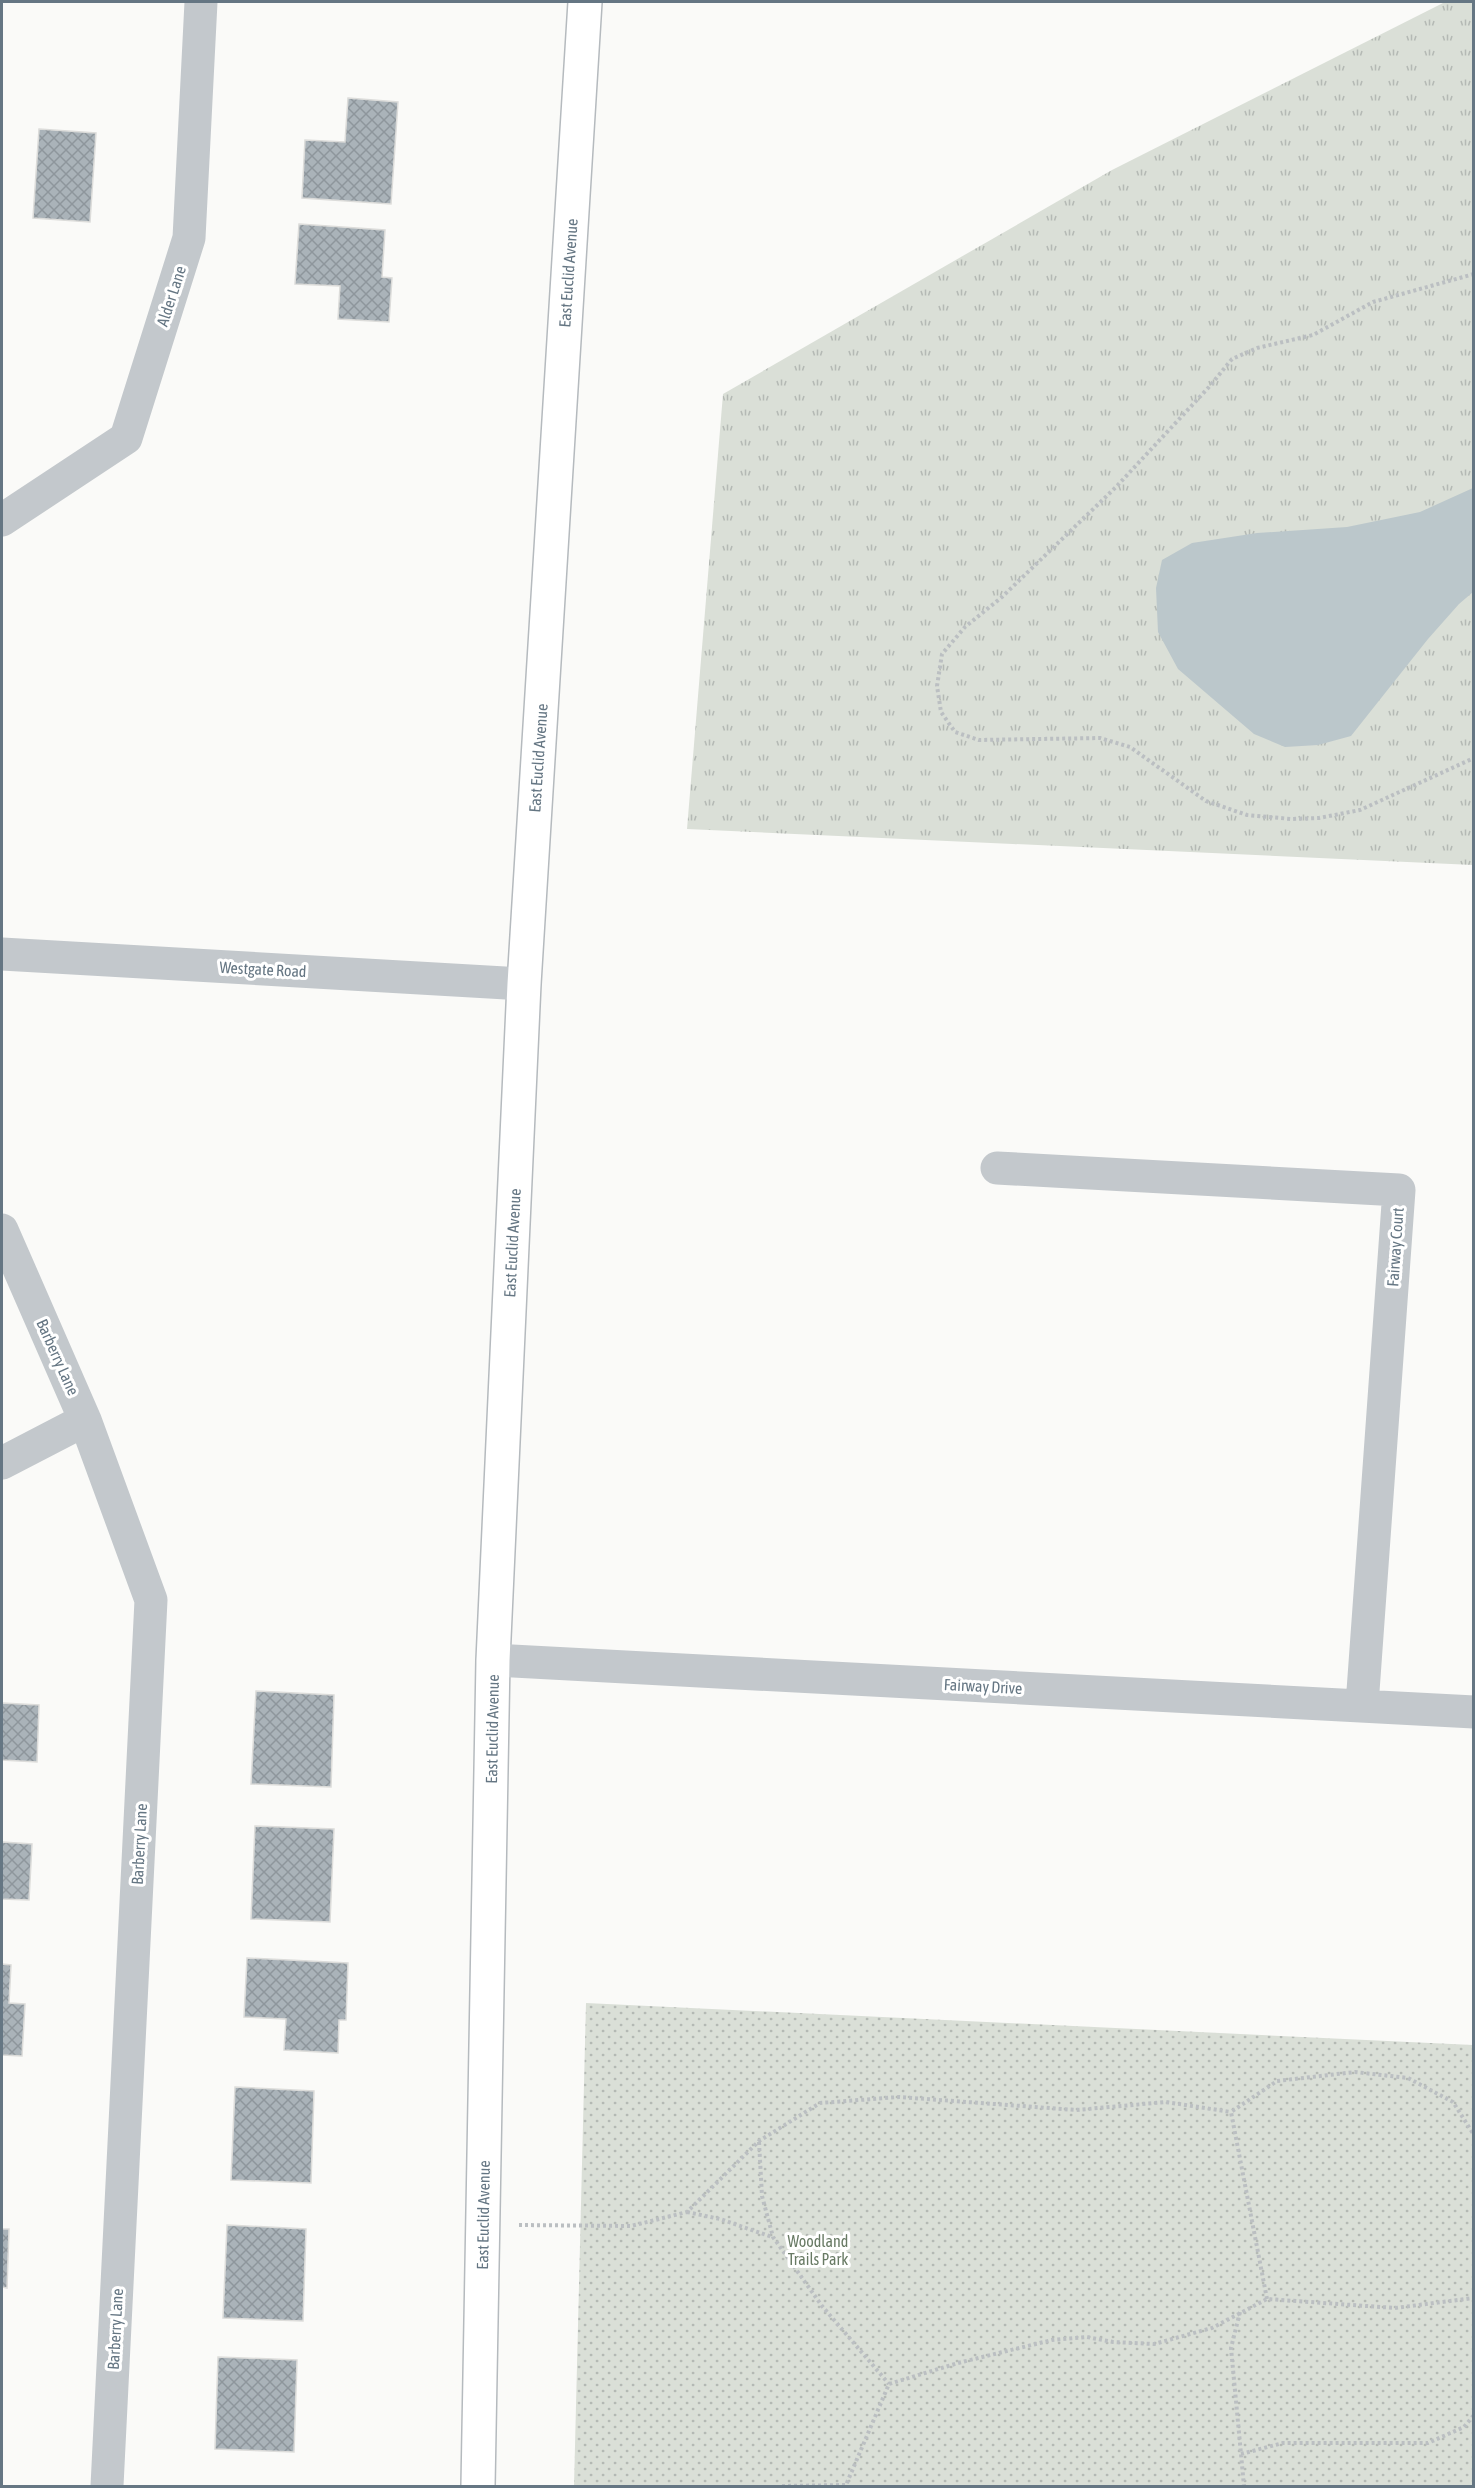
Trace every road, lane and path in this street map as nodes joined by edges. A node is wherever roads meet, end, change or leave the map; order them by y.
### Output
1 (201, 2) edge
2 (585, 2) edge
3 (1473, 274) edge
4 (2, 520) edge
5 (1473, 758) edge
6 (2, 954) edge
7 (524, 984) junction
8 (997, 1168) dead end
9 (2, 1230) edge
10 (85, 1420) junction
11 (2, 1463) edge
12 (493, 1660) junction
13 (1362, 1705) junction
14 (1473, 1712) edge
15 (1232, 2112) junction
16 (1473, 2135) edge
17 (759, 2141) junction
18 (687, 2212) junction
19 (511, 2225) dead end
20 (772, 2237) junction
21 (1267, 2298) junction
22 (1473, 2298) edge
23 (1240, 2312) junction
24 (889, 2384) junction
25 (1473, 2415) edge
26 (1241, 2454) junction
27 (782, 2486) edge
28 (107, 2487) edge
29 (478, 2487) edge
30 (1244, 2487) edge

1 - 4 street, Alder Lane
2 - 7 main road, East Euclid Avenue
3 - 5 path
6 - 7 street, Westgate Road
7 - 12 main road, East Euclid Avenue
8 - 13 street, Fairway Court
9 - 10 street, Barberry Lane
10 - 11 street
10 - 28 street, Barberry Lane
12 - 13 street, Fairway Drive
12 - 29 main road, East Euclid Avenue
13 - 14 street, Fairway Drive
15 - 16 path
15 - 17 path
15 - 21 path
17 - 18 path
17 - 20 path
18 - 19 path
18 - 20 path
20 - 24 path
21 - 22 path
21 - 23 path
23 - 24 path
23 - 26 path
24 - 27 path
25 - 26 path
26 - 30 path

